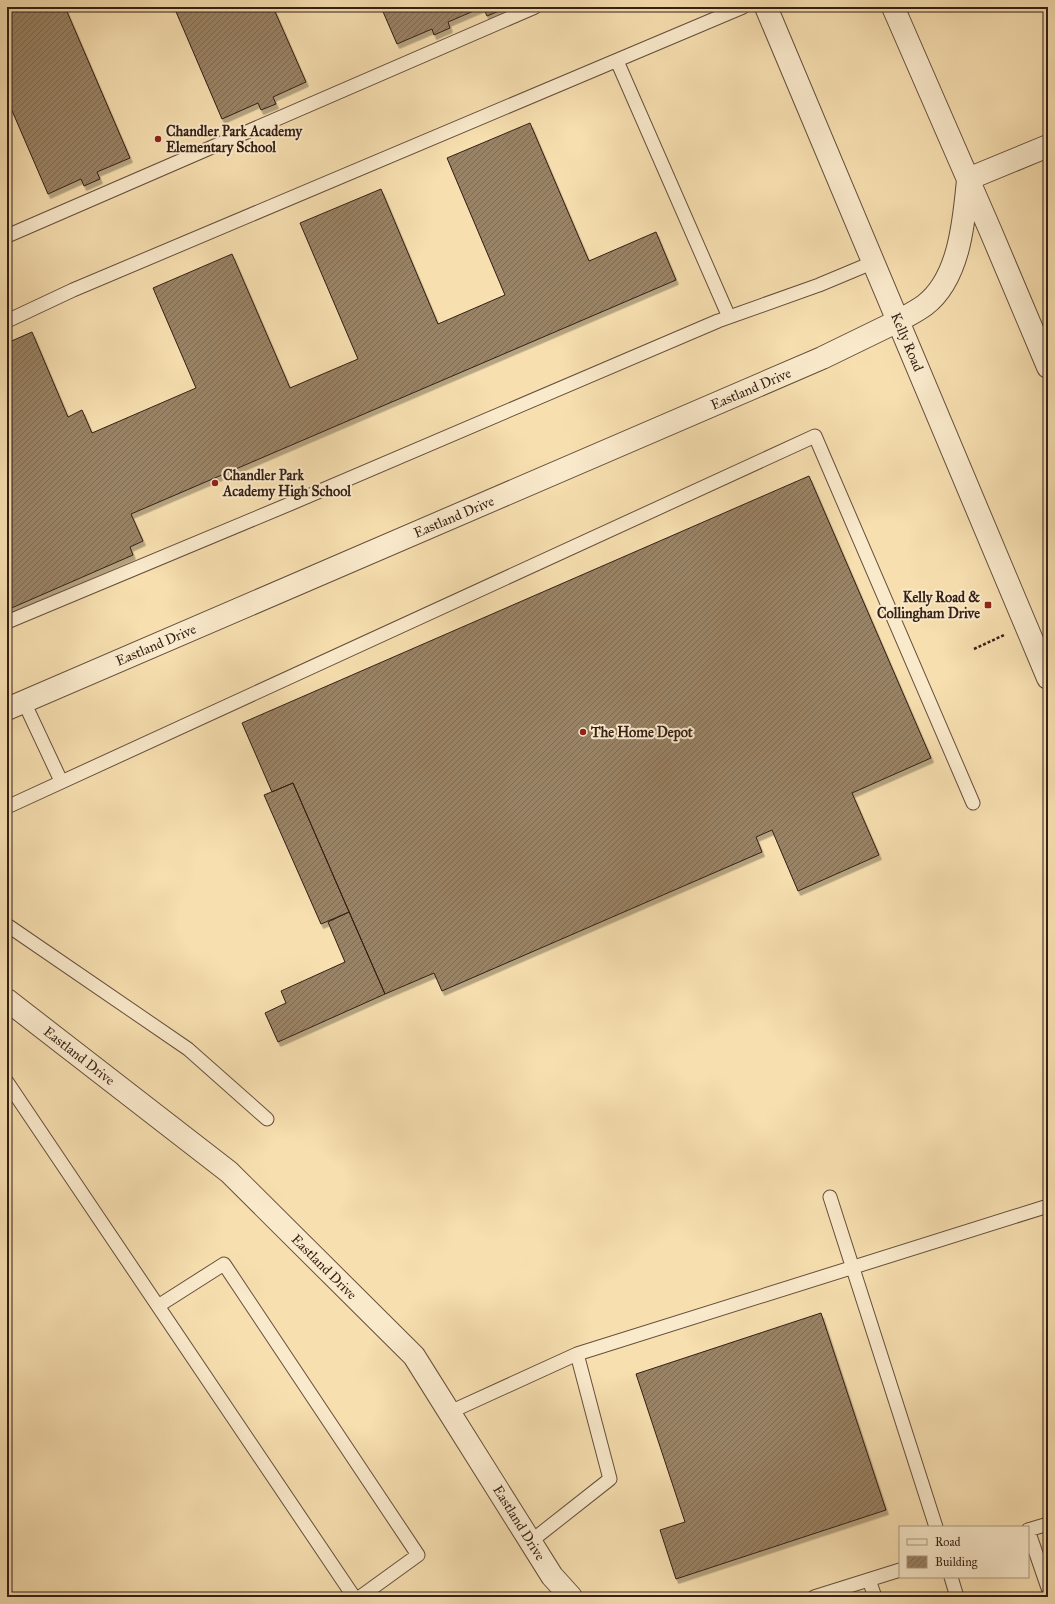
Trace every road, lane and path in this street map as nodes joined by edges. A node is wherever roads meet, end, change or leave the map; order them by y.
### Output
1 (535, 7) edge
2 (743, 7) edge
3 (766, 7) edge
4 (893, 7) edge
5 (617, 61) junction
6 (1048, 146) edge
7 (968, 179) junction
8 (7, 236) edge
9 (874, 262) junction
10 (729, 316) junction
11 (7, 321) edge
12 (898, 321) junction
13 (1048, 367) edge
14 (7, 622) edge
15 (1044, 654) edge
16 (1048, 678) edge
17 (15, 706) edge
18 (62, 781) junction
19 (973, 803) dead end
20 (7, 807) edge
21 (7, 925) edge
22 (7, 1000) edge
23 (7, 1082) edge
24 (267, 1119) dead end
25 (830, 1197) dead end
26 (1048, 1206) edge
27 (854, 1268) junction
28 (158, 1306) junction
29 (577, 1354) junction
30 (450, 1412) junction
31 (1048, 1524) edge
32 (936, 1526) edge
33 (1029, 1530) edge
34 (1029, 1533) edge
35 (530, 1542) junction
36 (899, 1570) edge
37 (951, 1578) edge
38 (869, 1580) junction
39 (1048, 1588) edge
40 (354, 1597) edge
41 (360, 1597) edge
42 (571, 1597) edge
43 (814, 1597) edge
44 (875, 1597) edge
45 (957, 1597) edge

1 - 8 lane
2 - 5 lane
3 - 9 street, Kelly Road
4 - 7 street
5 - 10 lane
5 - 11 lane
6 - 7 street
7 - 12 street, Eastland Drive
7 - 13 street
9 - 10 lane
9 - 12 street, Kelly Road
10 - 14 lane
12 - 15 street, Kelly Road
12 - 17 street, Eastland Drive
15 - 16 street, Kelly Road
17 - 18 lane
18 - 19 lane
18 - 20 lane
21 - 24 lane
22 - 30 street, Eastland Drive
23 - 28 lane
25 - 27 lane
26 - 27 lane
27 - 29 lane
27 - 32 lane
28 - 40 lane
28 - 41 lane
29 - 30 lane
29 - 35 lane
30 - 35 street, Eastland Drive
31 - 33 lane
34 - 39 lane
35 - 42 street, Eastland Drive
36 - 38 lane
37 - 45 lane
38 - 43 lane
38 - 44 lane

